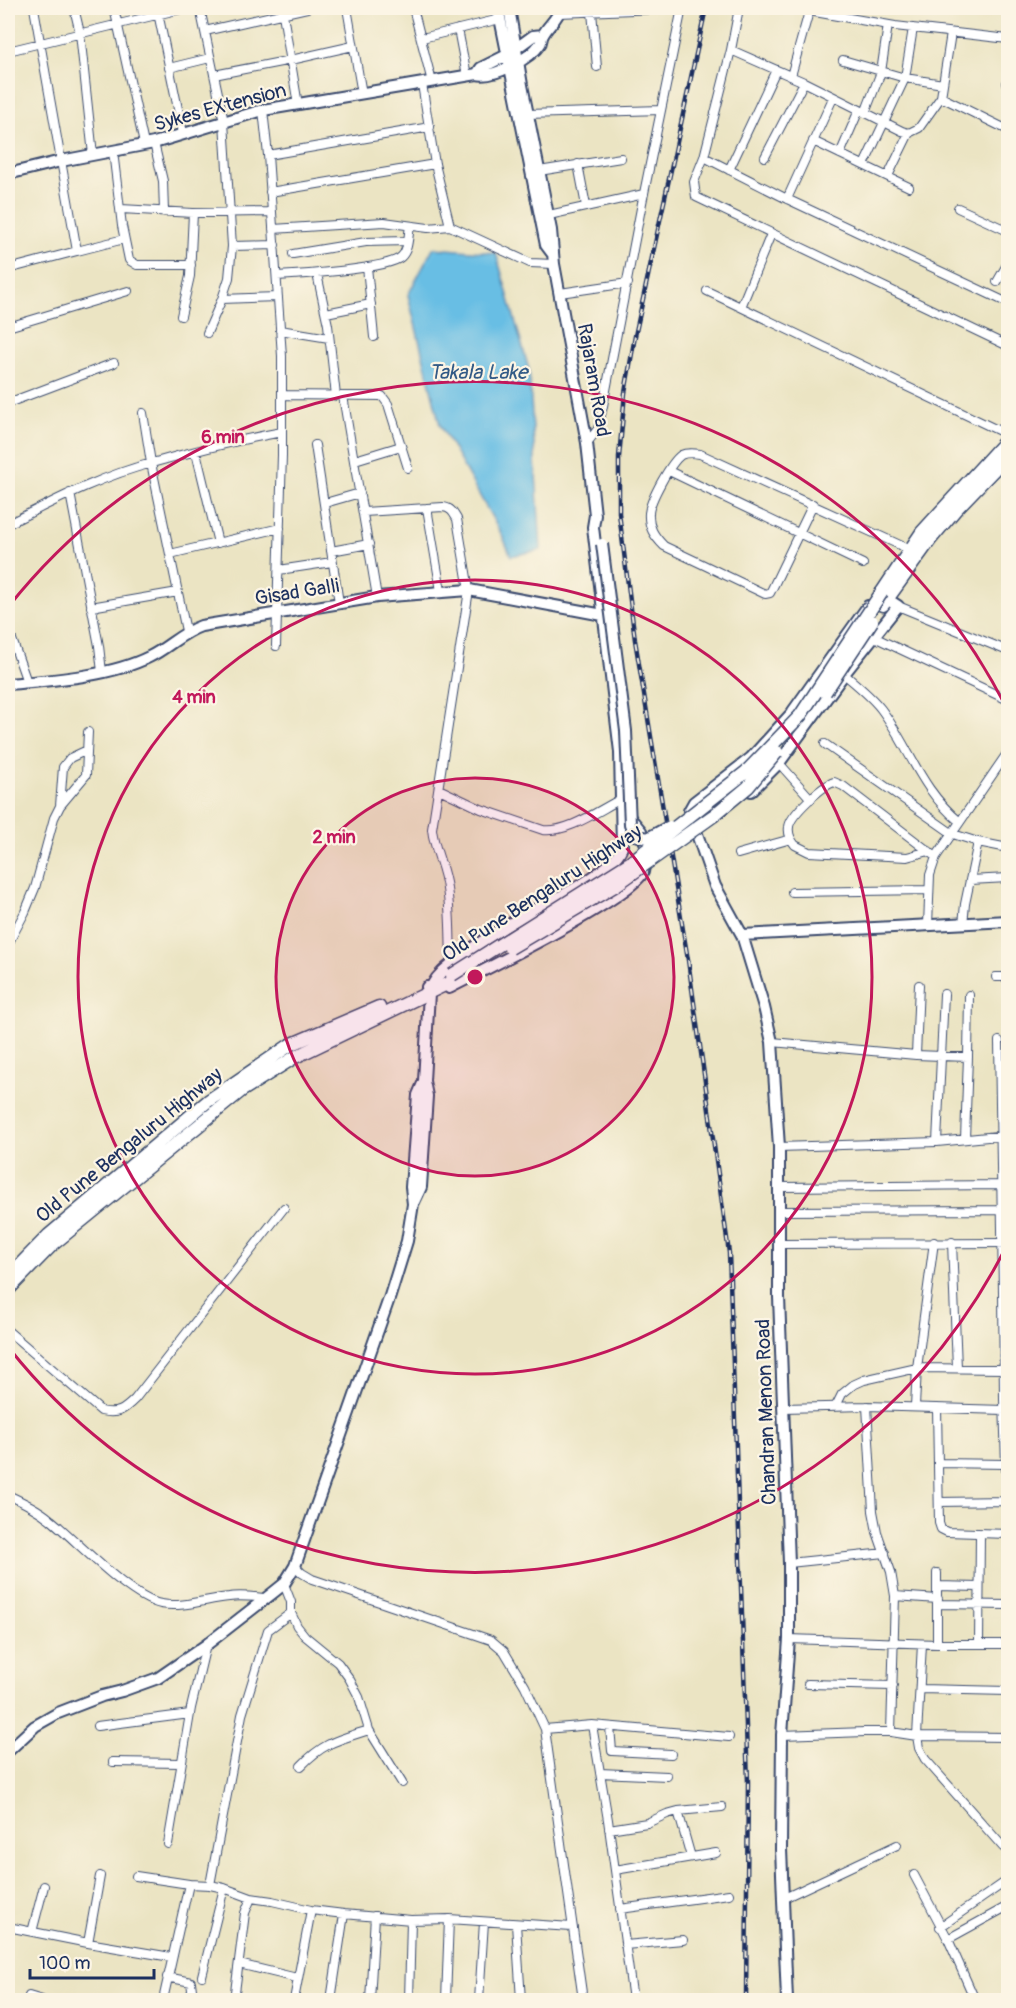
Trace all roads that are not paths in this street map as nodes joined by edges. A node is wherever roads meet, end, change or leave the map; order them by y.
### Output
1 (34, 8) edge
2 (74, 8) edge
3 (114, 8) edge
4 (185, 8) edge
5 (200, 8) edge
6 (307, 8) edge
7 (346, 8) edge
8 (413, 8) edge
9 (498, 8) edge
10 (509, 8) edge
11 (682, 8) edge
12 (739, 8) edge
13 (658, 9) dead end
14 (810, 9) edge
15 (282, 10) edge
16 (560, 10) edge
17 (158, 11) edge
18 (592, 12) junction
19 (500, 19) junction
20 (117, 24) junction
21 (888, 25) junction
22 (913, 28) junction
23 (458, 29) junction
24 (205, 31) junction
25 (80, 33) junction
26 (951, 33) junction
27 (543, 35) junction
28 (422, 38) junction
29 (1008, 39) edge
30 (41, 43) junction
31 (353, 46) junction
32 (731, 50) junction
33 (8, 51) edge
34 (512, 52) junction
35 (210, 58) junction
36 (291, 60) junction
37 (843, 60) dead end
38 (514, 64) junction
39 (597, 67) dead end
40 (169, 68) junction
41 (776, 70) junction
42 (881, 71) junction
43 (214, 75) junction
44 (472, 75) junction
45 (791, 76) junction
46 (905, 78) junction
47 (804, 82) junction
48 (427, 83) junction
49 (943, 84) junction
50 (362, 93) junction
51 (941, 97) junction
52 (833, 98) junction
53 (298, 105) junction
54 (263, 110) junction
55 (661, 110) junction
56 (862, 112) junction
57 (528, 114) junction
58 (224, 122) junction
59 (883, 122) junction
60 (430, 127) junction
61 (1008, 130) edge
62 (909, 133) junction
63 (183, 134) junction
64 (813, 141) junction
65 (149, 144) junction
66 (113, 151) junction
67 (840, 154) junction
68 (93, 155) junction
69 (268, 155) junction
70 (704, 157) junction
71 (765, 157) dead end
72 (621, 158) dead end
73 (61, 161) junction
74 (435, 164) junction
75 (578, 164) junction
76 (864, 165) junction
77 (729, 170) junction
78 (539, 171) junction
79 (8, 174) edge
80 (888, 176) junction
81 (909, 188) dead end
82 (270, 192) junction
83 (644, 194) junction
84 (787, 199) junction
85 (586, 206) junction
86 (958, 208) dead end
87 (121, 209) junction
88 (164, 212) junction
89 (272, 212) junction
90 (193, 213) junction
91 (229, 213) junction
92 (549, 214) junction
93 (410, 226) junction
94 (450, 226) junction
95 (273, 228) junction
96 (1008, 231) edge
97 (771, 234) junction
98 (124, 239) junction
99 (408, 241) junction
100 (274, 245) junction
101 (232, 246) junction
102 (77, 251) junction
103 (292, 254) dead end
104 (553, 259) junction
105 (1008, 263) edge
106 (191, 265) junction
107 (367, 267) junction
108 (8, 269) edge
109 (317, 274) junction
110 (277, 276) junction
111 (997, 282) dead end
112 (628, 283) junction
113 (128, 291) dead end
114 (707, 291) dead end
115 (560, 293) junction
116 (278, 297) junction
117 (222, 299) junction
118 (1008, 303) edge
119 (370, 304) junction
120 (741, 307) junction
121 (326, 313) junction
122 (8, 315) edge
123 (181, 315) dead end
124 (9, 327) edge
125 (280, 330) junction
126 (207, 333) dead end
127 (374, 337) dead end
128 (329, 338) junction
129 (1008, 346) edge
130 (114, 363) dead end
131 (282, 395) junction
132 (339, 396) junction
133 (8, 403) edge
134 (143, 413) dead end
135 (282, 432) junction
136 (1008, 437) edge
137 (587, 443) junction
138 (315, 445) dead end
139 (401, 446) junction
140 (196, 452) junction
141 (1008, 455) edge
142 (355, 460) junction
143 (151, 463) junction
144 (408, 468) dead end
145 (669, 471) junction
146 (360, 492) junction
147 (70, 493) junction
148 (325, 503) junction
149 (813, 504) junction
150 (428, 508) junction
151 (364, 512) junction
152 (595, 515) junction
153 (8, 524) edge
154 (280, 528) junction
155 (800, 532) junction
156 (218, 543) junction
157 (369, 543) junction
158 (331, 551) junction
159 (915, 552) junction
160 (170, 554) junction
161 (332, 562) junction
162 (863, 564) dead end
163 (279, 570) junction
164 (469, 590) junction
165 (441, 591) junction
166 (178, 592) junction
167 (377, 597) junction
168 (887, 601) junction
169 (339, 603) junction
170 (91, 607) junction
171 (278, 613) junction
172 (603, 615) junction
173 (8, 628) edge
174 (186, 631) junction
175 (874, 637) junction
176 (276, 646) dead end
177 (1008, 651) edge
178 (18, 658) junction
179 (8, 659) edge
180 (102, 672) junction
181 (844, 674) junction
182 (27, 682) junction
183 (8, 684) edge
184 (1008, 700) edge
185 (88, 732) dead end
186 (825, 744) dead end
187 (87, 750) junction
188 (1008, 752) edge
189 (779, 763) junction
190 (439, 789) junction
191 (811, 799) junction
192 (621, 804) junction
193 (60, 806) junction
194 (687, 820) junction
195 (960, 822) junction
196 (953, 834) junction
197 (698, 835) junction
198 (791, 840) junction
199 (978, 842) junction
200 (1008, 848) edge
201 (928, 851) junction
202 (738, 854) dead end
203 (936, 857) junction
204 (1008, 878) edge
205 (970, 880) junction
206 (929, 890) junction
207 (792, 892) dead end
208 (1008, 921) edge
209 (963, 924) junction
210 (928, 926) junction
211 (742, 935) junction
212 (8, 944) edge
213 (452, 973) junction
214 (996, 977) dead end
215 (1008, 977) edge
216 (919, 985) dead end
217 (431, 989) junction
218 (944, 994) dead end
219 (969, 995) dead end
220 (999, 1041) dead end
221 (772, 1042) junction
222 (916, 1055) junction
223 (940, 1056) junction
224 (968, 1057) junction
225 (1004, 1136) edge
226 (965, 1139) junction
227 (937, 1142) junction
228 (779, 1147) junction
229 (1000, 1185) junction
230 (780, 1187) junction
231 (284, 1208) dead end
232 (1000, 1210) junction
233 (780, 1211) junction
234 (934, 1242) junction
235 (952, 1242) junction
236 (1005, 1243) edge
237 (780, 1244) junction
238 (8, 1277) edge
239 (8, 1290) edge
240 (1006, 1291) edge
241 (8, 1331) edge
242 (917, 1368) junction
243 (957, 1368) junction
244 (1004, 1369) junction
245 (1006, 1400) edge
246 (836, 1406) junction
247 (867, 1406) junction
248 (915, 1407) junction
249 (783, 1408) junction
250 (937, 1408) junction
251 (1004, 1410) junction
252 (938, 1463) junction
253 (1006, 1464) junction
254 (8, 1495) edge
255 (1007, 1501) edge
256 (939, 1502) junction
257 (981, 1534) junction
258 (1008, 1534) edge
259 (885, 1553) junction
260 (789, 1563) junction
261 (295, 1566) junction
262 (938, 1573) dead end
263 (284, 1584) junction
264 (938, 1586) junction
265 (980, 1587) junction
266 (270, 1595) junction
267 (895, 1596) junction
268 (938, 1601) junction
269 (979, 1604) junction
270 (1008, 1605) edge
271 (291, 1613) junction
272 (789, 1639) junction
273 (895, 1643) junction
274 (922, 1644) junction
275 (937, 1644) junction
276 (979, 1644) junction
277 (1008, 1644) edge
278 (206, 1645) junction
279 (808, 1684) dead end
280 (893, 1686) junction
281 (920, 1689) junction
282 (1008, 1691) edge
283 (190, 1714) junction
284 (592, 1725) junction
285 (97, 1726) dead end
286 (610, 1726) junction
287 (545, 1729) junction
288 (369, 1730) junction
289 (891, 1732) junction
290 (782, 1735) junction
291 (917, 1736) junction
292 (729, 1737) dead end
293 (1008, 1737) edge
294 (8, 1751) edge
295 (671, 1754) dead end
296 (113, 1762) dead end
297 (181, 1763) junction
298 (301, 1766) dead end
299 (600, 1773) junction
300 (667, 1776) dead end
301 (402, 1783) dead end
302 (722, 1807) dead end
303 (678, 1811) junction
304 (609, 1829) junction
305 (168, 1844) dead end
306 (897, 1845) dead end
307 (1008, 1850) edge
308 (716, 1853) dead end
309 (691, 1857) junction
310 (615, 1870) junction
311 (915, 1875) dead end
312 (100, 1876) dead end
313 (136, 1876) dead end
314 (1008, 1880) edge
315 (189, 1884) junction
316 (210, 1885) junction
317 (44, 1886) dead end
318 (224, 1888) junction
319 (729, 1894) dead end
320 (251, 1898) junction
321 (782, 1899) junction
322 (1008, 1906) edge
323 (620, 1909) junction
324 (311, 1910) junction
325 (344, 1914) junction
326 (375, 1916) junction
327 (449, 1919) junction
328 (411, 1920) junction
329 (484, 1922) junction
330 (516, 1924) junction
331 (8, 1927) edge
332 (572, 1927) junction
333 (940, 1927) junction
334 (32, 1932) junction
335 (948, 1939) junction
336 (683, 1940) dead end
337 (88, 1943) junction
338 (625, 1945) junction
339 (171, 1957) junction
340 (239, 1964) junction
341 (202, 1976) dead end
342 (167, 1977) junction
343 (297, 1978) junction
344 (29, 1996) dead end
345 (42, 2001) edge
346 (163, 2001) edge
347 (190, 2001) edge
348 (234, 2001) edge
349 (294, 2001) edge
350 (331, 2001) edge
351 (370, 2001) edge
352 (409, 2001) edge
353 (446, 2001) edge
354 (479, 2001) edge
355 (521, 2001) edge
356 (583, 2001) edge
357 (633, 2001) edge
358 (787, 2001) edge
359 (975, 2001) edge

1 - 30 street
2 - 25 street
3 - 20 street
4 - 17 street
5 - 24 street
6 - 15 street
7 - 31 street
8 - 28 street
9 - 19 street
10 - 34 street, Rajaram Road
11 - 55 street
12 - 32 street
13 - 18 street
14 - 21 street
14 - 45 street
15 - 24 street
15 - 36 street
16 - 18 street
16 - 27 street
17 - 20 street
17 - 40 street
18 - 39 street
19 - 23 street
19 - 34 street
20 - 25 street
20 - 65 street
21 - 22 street
21 - 42 street
22 - 26 street
22 - 46 street
23 - 28 street
23 - 44 street
24 - 35 street
25 - 30 street
25 - 68 street
26 - 29 street
26 - 49 street
27 - 34 street, Sykes EXtension
27 - 38 street
28 - 48 street
30 - 33 street
30 - 73 street
31 - 36 street
31 - 50 street
32 - 41 street
32 - 70 street
34 - 38 street, Rajaram Road
34 - 44 street, Sykes EXtension
35 - 40 street
35 - 43 street
36 - 43 street
36 - 53 street
37 - 42 street
38 - 44 street, Sykes EXtension
38 - 57 street, Rajaram Road
38 - 104 street, Rajaram Road
40 - 63 street
41 - 45 street
41 - 77 street
42 - 46 street
42 - 56 street
43 - 58 street
44 - 48 street, Sykes EXtension
45 - 47 street
46 - 49 street
46 - 59 street
47 - 52 street
47 - 71 street
48 - 50 street, Sykes EXtension
48 - 60 street
49 - 51 street
50 - 53 street, Sykes EXtension
51 - 61 street
51 - 62 street
52 - 56 street
52 - 64 street
53 - 54 street, Sykes EXtension
54 - 58 street, Sykes EXtension
54 - 69 street
55 - 57 street
55 - 83 street
56 - 59 street
56 - 67 street
57 - 78 street, Rajaram Road
58 - 63 street, Sykes EXtension
58 - 91 street
59 - 62 street
59 - 76 street
60 - 69 street
60 - 74 street
62 - 80 street
63 - 65 street, Sykes EXtension
64 - 67 street
64 - 84 street
65 - 66 street, Sykes EXtension
65 - 88 street
66 - 68 street, Sykes EXtension
66 - 87 street
67 - 76 street
68 - 73 street, Sykes EXtension
69 - 82 street
70 - 77 street
70 - 97 street
72 - 75 street
73 - 79 street, Sykes EXtension
73 - 102 street
74 - 82 street
74 - 94 street
75 - 78 street
75 - 85 street
76 - 80 street
77 - 84 street
78 - 92 street, Rajaram Road
80 - 81 street
82 - 89 street
83 - 85 street
83 - 112 street
84 - 118 street
85 - 92 street
86 - 96 street
87 - 88 street
87 - 98 street
88 - 90 street
89 - 91 street
89 - 95 street
90 - 91 street
90 - 106 street
91 - 101 street
92 - 104 street, Rajaram Road
93 - 94 street
93 - 95 street
93 - 99 street
94 - 104 street
95 - 100 street
97 - 120 street
97 - 129 street
98 - 102 street
98 - 106 street
99 - 103 street
99 - 107 street
100 - 101 street
100 - 110 street
101 - 117 street
102 - 108 street
104 - 115 street, Rajaram Road
105 - 111 street
106 - 123 street
107 - 109 street
107 - 119 street
109 - 110 street
109 - 121 street
110 - 116 street
112 - 115 street
112 - 137 street
113 - 124 street
114 - 120 street
115 - 137 street, Rajaram Road
116 - 117 street
116 - 125 street
117 - 126 street
119 - 121 street
119 - 127 street
120 - 136 street
121 - 128 street
122 - 124 street
125 - 128 street
125 - 131 street
128 - 132 street
130 - 133 street
131 - 132 street
131 - 135 street
132 - 139 street
132 - 142 street
134 - 143 street
135 - 140 street
135 - 154 street
136 - 159 main road, Old Pune Bengaluru Highway
137 - 152 street, Rajaram Road
138 - 148 street
139 - 142 street
139 - 144 street
140 - 143 street
140 - 156 street
141 - 159 main road, Old Pune Bengaluru Highway
142 - 146 street
143 - 147 street
143 - 160 street
145 - 149 street
145 - 155 street
145 - 155 street
146 - 148 street
146 - 151 street
147 - 153 street
147 - 170 street
148 - 158 street
149 - 155 street
149 - 159 street
150 - 151 street
150 - 164 street
150 - 165 street
151 - 157 street
152 - 172 street
152 - 194 street, bridge
154 - 156 street
154 - 163 street
155 - 162 street
156 - 160 street
157 - 158 street
157 - 167 street
158 - 161 street
159 - 168 main road, Old Pune Bengaluru Highway
160 - 166 street
161 - 163 street
161 - 169 street
163 - 171 street
164 - 165 street, Gisad Galli
164 - 172 street, Gisad Galli
164 - 190 street
165 - 167 street, Gisad Galli
166 - 170 street
166 - 174 street
167 - 169 street, Gisad Galli
168 - 175 street
168 - 177 street
168 - 194 main road, Old Pune Bengaluru Highway, bridge
168 - 197 street, Chandran Menon Road
168 - 213 main road, Old Pune Bengaluru Highway, bridge
169 - 171 street, Gisad Galli
170 - 180 street
171 - 174 street, Gisad Galli
171 - 176 street
172 - 192 street
173 - 178 street
174 - 180 street, Gisad Galli
175 - 181 street
175 - 184 street
178 - 179 street
178 - 182 street
180 - 182 street, Gisad Galli
181 - 189 street
181 - 195 street
182 - 183 street, Gisad Galli
185 - 187 street
186 - 196 street
187 - 193 street
187 - 193 street
188 - 195 street
189 - 191 street
189 - 197 street
190 - 192 street
190 - 213 street
191 - 198 street
191 - 201 street
192 - 213 street
192 - 217 street
193 - 212 street
194 - 213 main road, Old Pune Bengaluru Highway, bridge
195 - 196 street
196 - 199 street
196 - 203 street
197 - 211 street, Chandran Menon Road
198 - 201 street
198 - 202 street
199 - 200 street
199 - 205 street
201 - 203 street
203 - 206 street
204 - 205 street
205 - 209 street
206 - 207 street
206 - 210 street
208 - 209 street
209 - 210 street
210 - 211 street
211 - 221 street, Chandran Menon Road
213 - 217 main road, Old Pune Bengaluru Highway
214 - 215 street
216 - 222 street
217 - 238 main road, Old Pune Bengaluru Highway
217 - 239 main road, Old Pune Bengaluru Highway
217 - 261 street
218 - 223 street
219 - 224 street
220 - 225 street
221 - 222 street
221 - 228 street, Chandran Menon Road
222 - 223 street
223 - 224 street
223 - 227 street
224 - 226 street
225 - 226 street
225 - 229 street
226 - 227 street
227 - 228 street
228 - 230 street, Chandran Menon Road
229 - 230 street
229 - 232 street
230 - 233 street, Chandran Menon Road
231 - 241 street
232 - 233 street
232 - 236 street
233 - 237 street, Chandran Menon Road
234 - 235 street
234 - 237 street
234 - 242 street
235 - 236 street
235 - 243 street
236 - 240 street
237 - 249 street, Chandran Menon Road
240 - 244 street
242 - 243 street
242 - 246 street
242 - 248 street
243 - 244 street
244 - 245 street
245 - 251 street
246 - 247 street
246 - 249 street
247 - 248 street
247 - 259 street
248 - 250 street
249 - 260 street, Chandran Menon Road
250 - 251 street
250 - 252 street
251 - 253 street
252 - 253 street
252 - 256 street
253 - 255 street
254 - 266 street
255 - 256 street
255 - 258 street
256 - 257 street
257 - 258 street
257 - 265 street
259 - 260 street
259 - 267 street
260 - 272 street, Chandran Menon Road
261 - 263 street
261 - 287 street
262 - 264 street
263 - 266 street
263 - 271 street
264 - 265 street
264 - 268 street
265 - 269 street
266 - 278 street
267 - 268 street
267 - 273 street
268 - 269 street
268 - 275 street
269 - 270 street
269 - 276 street
271 - 288 street
271 - 316 street
272 - 273 street
272 - 290 street, Chandran Menon Road
273 - 274 street
273 - 280 street
274 - 275 street
274 - 281 street
275 - 276 street
276 - 277 street
278 - 283 street
278 - 294 street
279 - 280 street
280 - 289 street
281 - 282 street
281 - 291 street
283 - 285 street
283 - 297 street
284 - 286 street
284 - 287 street
284 - 299 street
286 - 292 street
286 - 295 street
287 - 332 street
288 - 298 street
288 - 301 street
289 - 290 street
289 - 291 street
290 - 321 street, Chandran Menon Road
291 - 293 street
291 - 307 street
296 - 297 street
297 - 305 street
299 - 300 street
299 - 304 street
302 - 303 street
303 - 304 street
303 - 309 street
304 - 310 street
306 - 321 street
308 - 309 street
309 - 310 street
310 - 323 street
311 - 333 street
312 - 337 street
313 - 315 street
314 - 333 street
315 - 316 street
315 - 339 street
316 - 318 street
317 - 334 street
318 - 320 street
318 - 341 street
319 - 323 street
320 - 324 street
320 - 340 street
321 - 358 street, Chandran Menon Road
322 - 335 street
323 - 338 street
324 - 325 street
324 - 343 street
325 - 326 street
325 - 350 street
326 - 328 street
326 - 351 street
327 - 328 street
327 - 329 street
327 - 353 street
328 - 352 street
329 - 330 street
329 - 354 street
330 - 332 street
330 - 355 street
331 - 334 street
332 - 356 street
333 - 335 street
334 - 337 street
335 - 359 street
336 - 338 street
337 - 339 street
338 - 357 street
339 - 342 street
340 - 343 street
340 - 348 street
342 - 346 street
342 - 347 street
343 - 349 street
344 - 345 street

